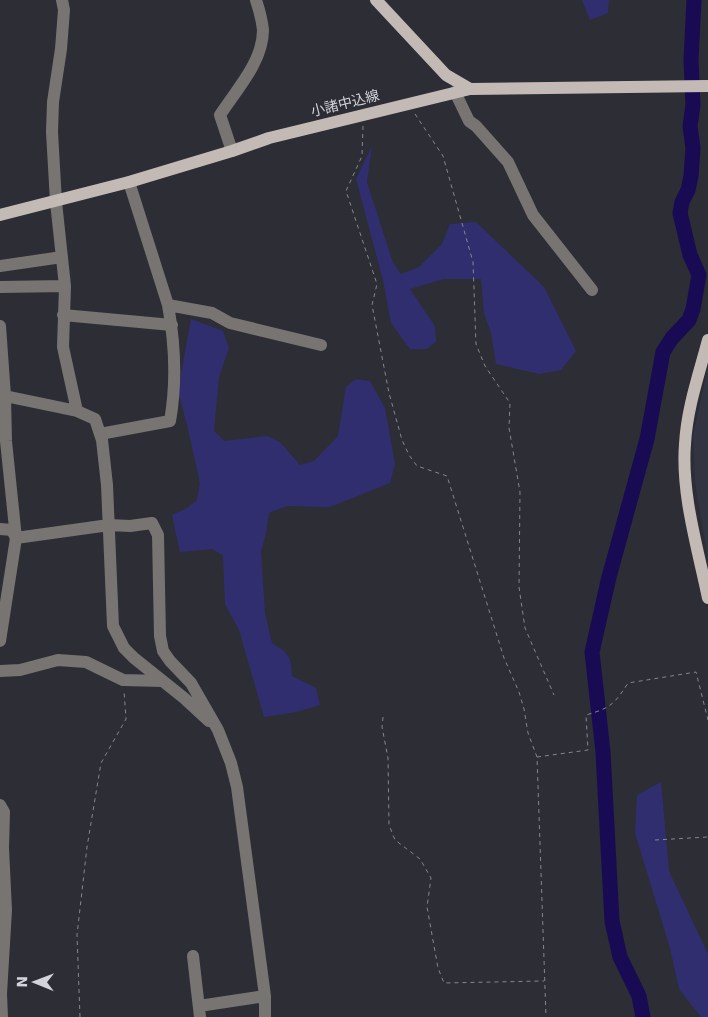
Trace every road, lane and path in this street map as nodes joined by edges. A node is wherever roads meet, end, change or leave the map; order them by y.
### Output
1 (62, 0) edge
2 (376, 0) edge
3 (258, 1) edge
4 (704, 87) edge
5 (470, 89) junction
6 (455, 92) junction
7 (409, 103) junction
8 (364, 115) junction
9 (232, 151) junction
10 (129, 182) junction
11 (56, 202) junction
12 (0, 215) edge
13 (62, 257) junction
14 (0, 266) edge
15 (65, 286) junction
16 (0, 287) edge
17 (592, 290) dead end
18 (168, 305) junction
19 (63, 315) junction
20 (172, 325) junction
21 (0, 326) edge
22 (708, 340) edge
23 (321, 344) dead end
24 (5, 396) junction
25 (77, 411) junction
26 (100, 434) junction
27 (109, 525) junction
28 (0, 529) edge
29 (16, 538) junction
30 (708, 598) edge
31 (0, 641) edge
32 (0, 671) edge
33 (123, 680) junction
34 (162, 681) junction
35 (554, 695) dead end
36 (383, 717) dead end
37 (708, 720) edge
38 (218, 730) junction
39 (537, 757) junction
40 (0, 805) edge
41 (708, 837) edge
42 (654, 840) dead end
43 (193, 956) dead end
44 (545, 981) junction
45 (264, 996) junction
46 (200, 1011) edge
47 (2, 1017) edge
48 (80, 1017) edge
49 (265, 1017) edge
50 (546, 1017) edge

1 - 11 street
2 - 5 main road
3 - 9 street
4 - 5 main road, 小諸中込線
5 - 6 main road, 小諸中込線
6 - 7 main road, 小諸中込線
6 - 17 street
7 - 8 main road, 小諸中込線
7 - 35 path
8 - 9 main road, 小諸中込線
8 - 39 path
9 - 10 main road, 小諸中込線
10 - 11 main road, 小諸中込線
10 - 18 street
11 - 12 main road, 小諸中込線
11 - 13 street
13 - 14 street
13 - 15 street
15 - 16 street
15 - 19 street
18 - 20 street
18 - 23 street
19 - 20 street
19 - 25 street
20 - 26 street
21 - 24 street
22 - 30 main road
24 - 25 street
24 - 29 street
25 - 26 street
26 - 27 street
27 - 29 street
27 - 34 street
27 - 38 street
28 - 29 street
29 - 31 street
32 - 33 street
33 - 34 street
33 - 48 path
34 - 38 street
36 - 44 path
37 - 39 path
38 - 45 street
39 - 44 path
40 - 47 street
41 - 42 path
43 - 46 street
44 - 50 path
45 - 46 street
45 - 49 street

